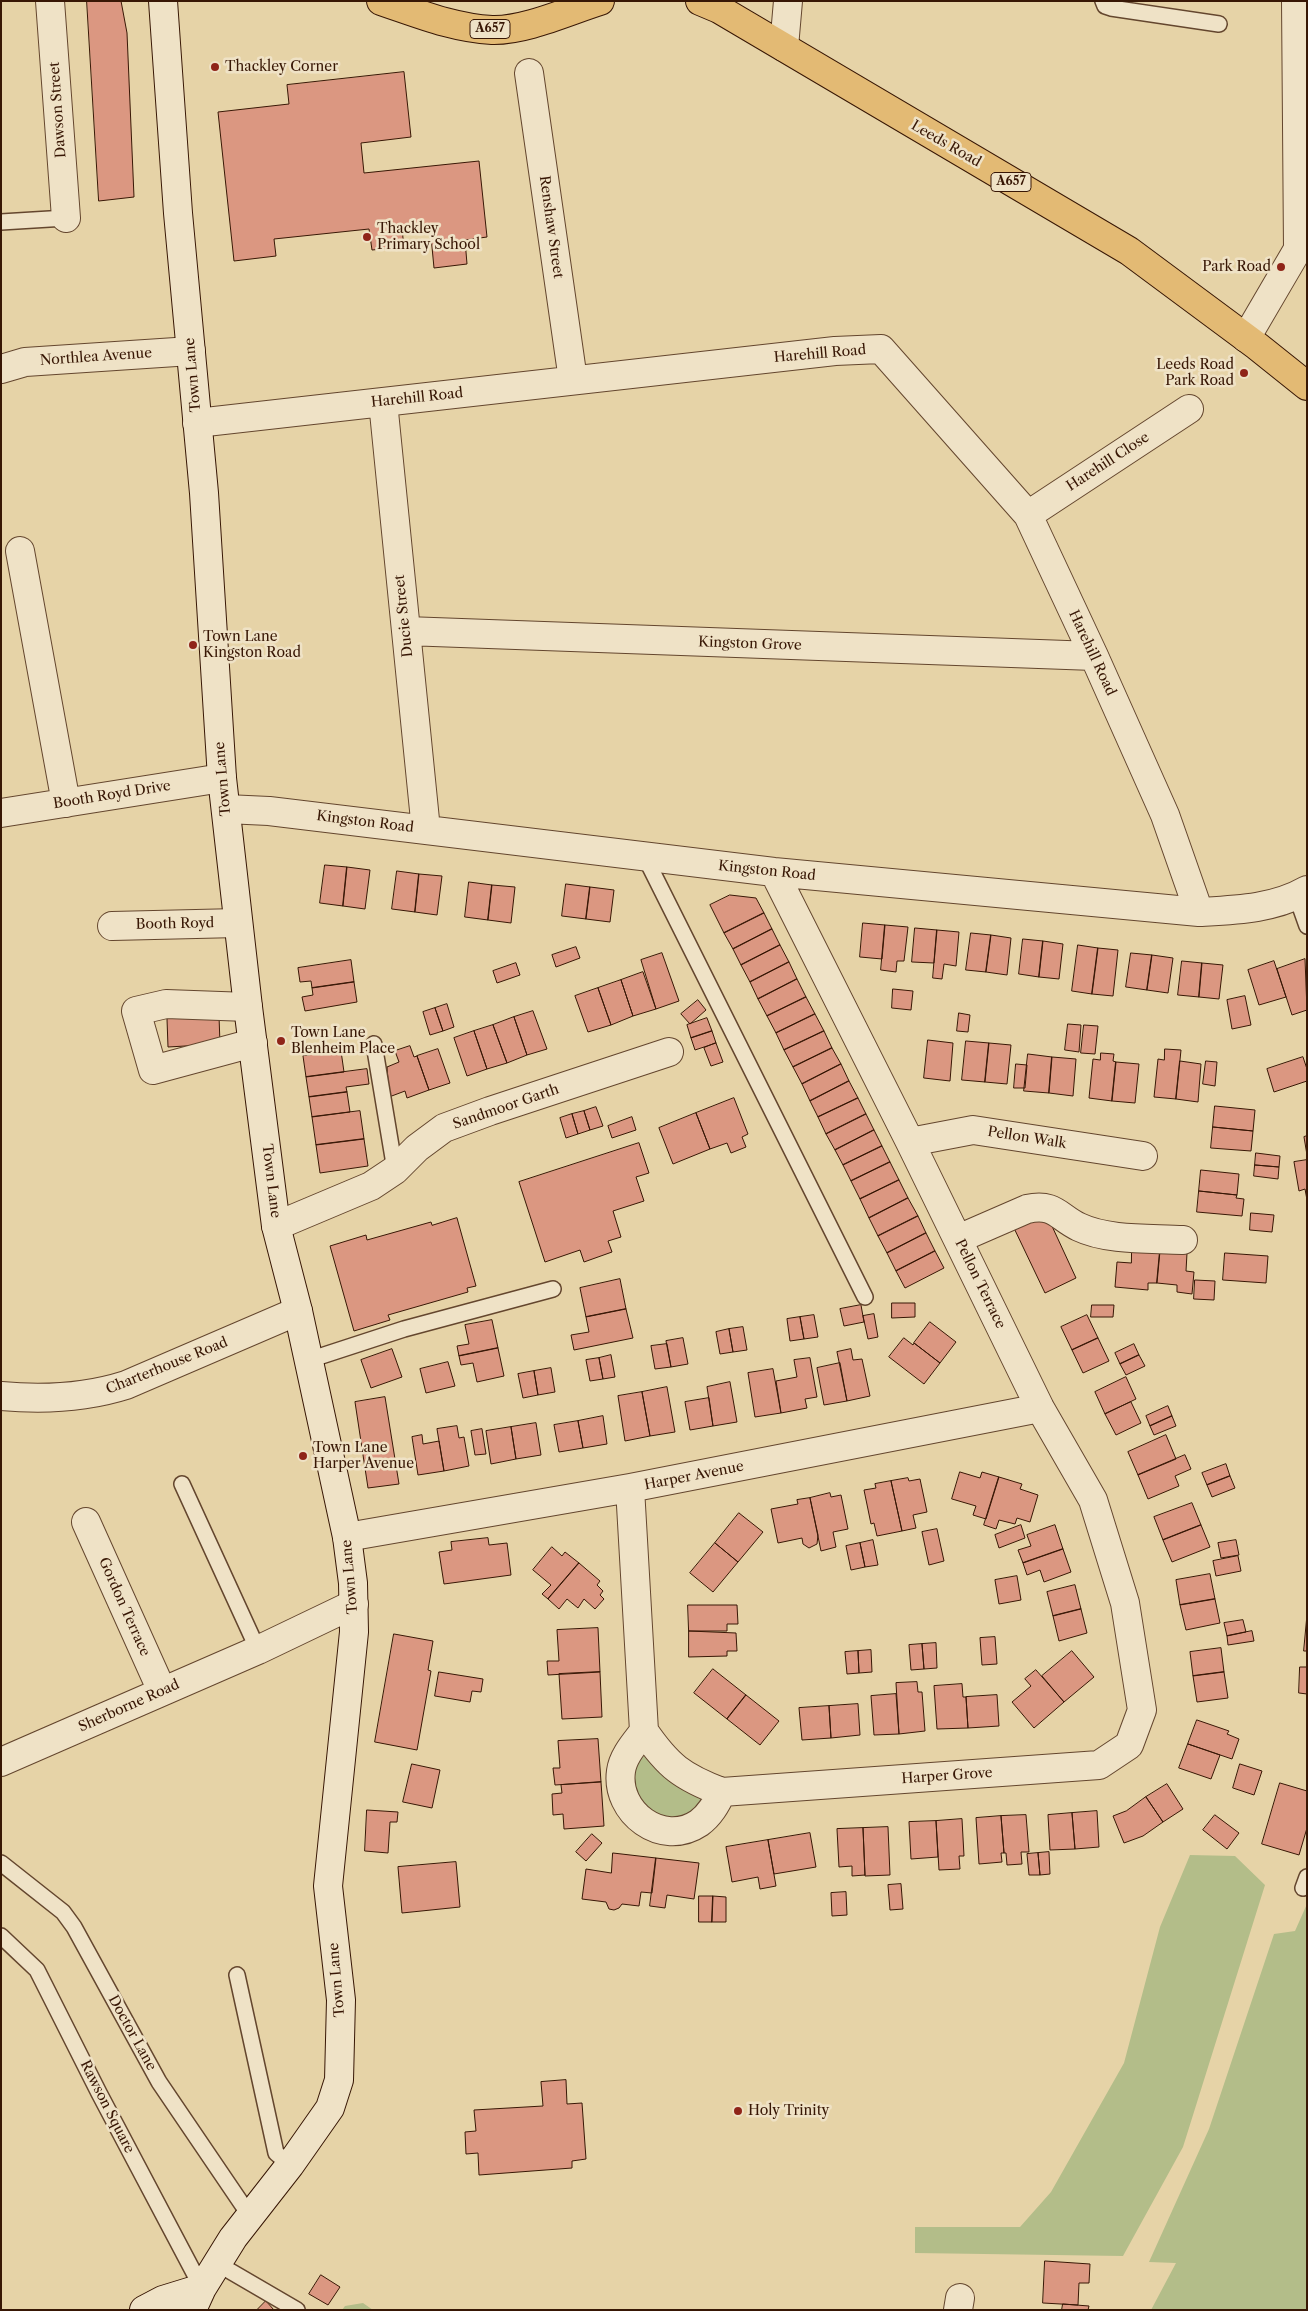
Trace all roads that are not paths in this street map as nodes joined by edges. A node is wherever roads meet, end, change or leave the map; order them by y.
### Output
1 (50, 1) edge
2 (163, 1) edge
3 (381, 1) edge
4 (600, 1) edge
5 (700, 1) edge
6 (788, 1) edge
7 (1103, 1) edge
8 (1296, 1) edge
9 (1219, 24) dead end
10 (784, 47) junction
11 (528, 73) dead end
12 (66, 218) joint
13 (1, 222) edge
14 (1246, 338) junction
15 (191, 351) junction
16 (1, 369) edge
17 (573, 380) junction
18 (1307, 386) edge
19 (382, 402) junction
20 (1189, 409) dead end
21 (197, 423) junction
22 (1028, 515) junction
23 (20, 551) dead end
24 (406, 631) junction
25 (1094, 656) junction
26 (222, 778) junction
27 (66, 803) junction
28 (226, 809) junction
29 (1, 813) edge
30 (426, 830) junction
31 (645, 857) junction
32 (774, 872) junction
33 (1301, 893) edge
34 (1200, 912) junction
35 (238, 923) junction
36 (112, 926) dead end
37 (1307, 926) edge
38 (248, 1007) junction
39 (253, 1043) junction
40 (374, 1044) dead end
41 (670, 1052) dead end
42 (910, 1142) junction
43 (1144, 1156) dead end
44 (395, 1170) junction
45 (276, 1226) junction
46 (958, 1239) junction
47 (1183, 1240) dead end
48 (554, 1289) dead end
49 (865, 1297) dead end
50 (298, 1311) junction
51 (309, 1360) junction
52 (1, 1396) edge
53 (1040, 1408) junction
54 (182, 1484) dead end
55 (630, 1488) junction
56 (86, 1522) dead end
57 (347, 1537) junction
58 (354, 1604) junction
59 (258, 1650) junction
60 (162, 1692) junction
61 (1142, 1710) joint
62 (644, 1731) junction
63 (1, 1762) edge
64 (722, 1792) junction
65 (1, 1863) edge
66 (1, 1936) edge
67 (237, 1976) dead end
68 (290, 2165) junction
69 (250, 2216) junction
70 (218, 2264) junction
71 (197, 2299) edge
72 (144, 2310) edge
73 (297, 2310) edge

1 - 12 street, Dawson Street
2 - 15 street, Town Lane
3 - 4 main road, A657
5 - 10 main road, Leeds Road / A657
6 - 10 street
7 - 9 lane
8 - 14 street
10 - 14 main road, Leeds Road / A657
11 - 17 street, Renshaw Street
12 - 13 lane
14 - 18 main road, Leeds Road / A657
15 - 16 street, Northlea Avenue
15 - 21 street, Town Lane
17 - 19 street, Harehill Road
17 - 22 street, Harehill Road
19 - 21 street, Harehill Road
19 - 24 street, Ducie Street
20 - 22 street, Harehill Close
21 - 26 street, Town Lane
22 - 25 street, Harehill Road
23 - 27 street
24 - 25 street, Kingston Grove
24 - 30 street, Ducie Street
25 - 34 street, Harehill Road
26 - 27 street, Booth Royd Drive
26 - 28 street, Town Lane
27 - 29 street, Booth Royd Drive
28 - 30 street, Kingston Road
28 - 35 street, Town Lane
30 - 31 street, Kingston Road
31 - 32 street, Kingston Road
31 - 49 lane
32 - 34 street, Kingston Road
32 - 42 street, Pellon Terrace
33 - 34 street, Kingston Road
33 - 37 lane
35 - 36 street, Booth Royd
35 - 38 street, Town Lane
38 - 39 street, Town Lane
38 - 39 street
39 - 45 street, Town Lane
40 - 44 lane
41 - 44 street, Sandmoor Garth
42 - 43 street, Pellon Walk
42 - 46 street, Pellon Terrace
44 - 45 street, Sandmoor Garth
45 - 50 street, Town Lane
46 - 47 street
46 - 53 street, Pellon Terrace
48 - 51 lane
50 - 51 street, Town Lane
50 - 52 street, Charterhouse Road
51 - 57 street, Town Lane
53 - 55 street, Harper Avenue
53 - 61 street, Pellon Terrace
54 - 59 lane
55 - 57 street, Harper Avenue
55 - 62 street
56 - 60 street, Gordon Terrace
57 - 58 street, Town Lane
58 - 59 street, Sherborne Road
58 - 68 street, Town Lane
59 - 60 street, Sherborne Road
60 - 63 street, Sherborne Road
61 - 64 street, Harper Grove
62 - 64 street, Harper Grove
62 - 64 street
65 - 69 lane, Doctor Lane
66 - 71 lane, Rawson Square
67 - 68 lane
68 - 69 street, Town Lane
69 - 70 street, Town Lane
70 - 71 street, Town Lane
70 - 73 lane
71 - 72 street

